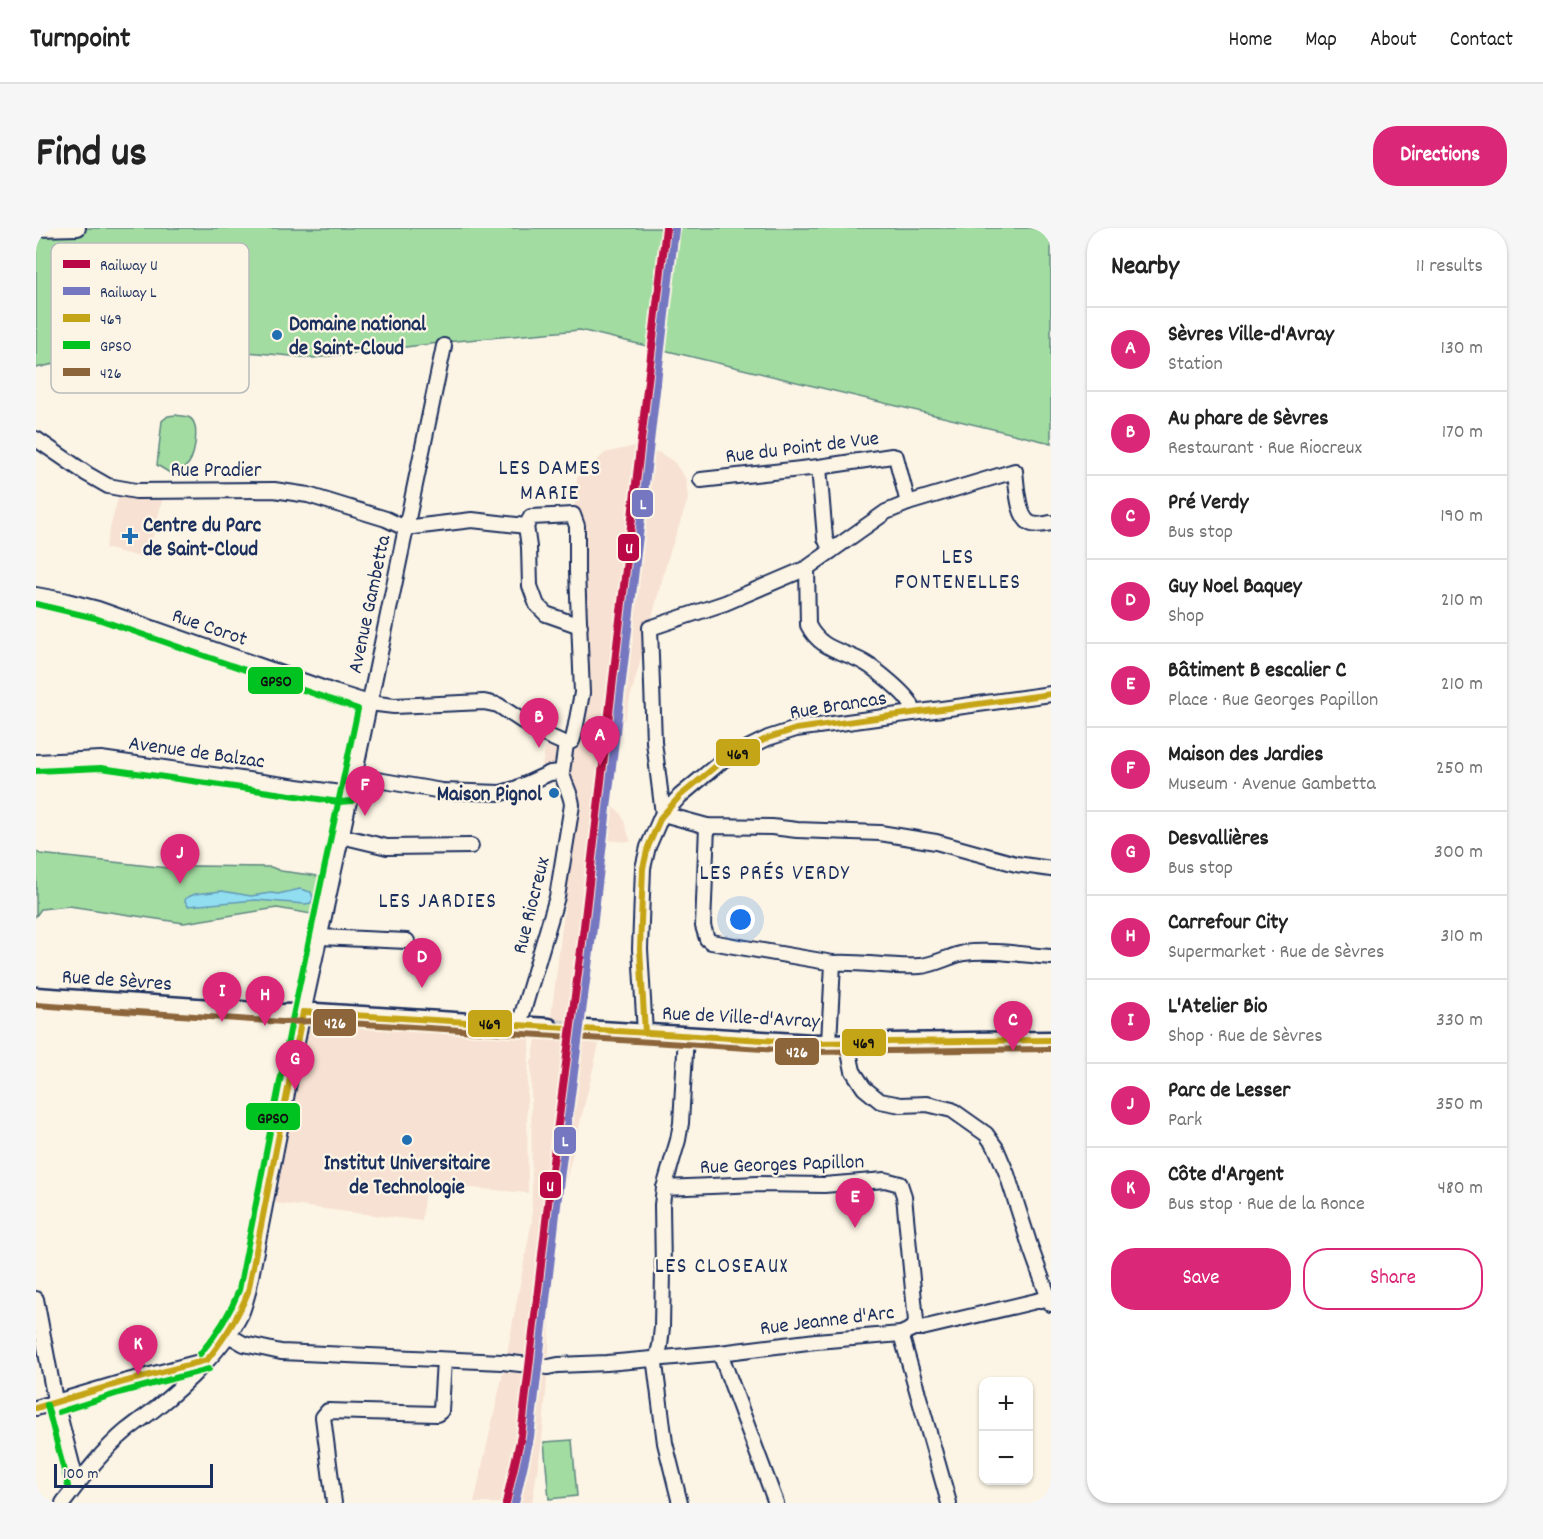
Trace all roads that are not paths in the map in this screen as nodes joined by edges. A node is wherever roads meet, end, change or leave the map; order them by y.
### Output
1 (78, 228) edge
2 (36, 229) edge
3 (444, 346) dead end
4 (36, 439) edge
5 (819, 467) junction
6 (701, 480) dead end
7 (908, 503) junction
8 (1051, 523) edge
9 (526, 526) junction
10 (405, 528) junction
11 (831, 552) junction
12 (807, 568) junction
13 (36, 595) edge
14 (580, 626) junction
15 (1051, 694) edge
16 (369, 703) junction
17 (913, 713) junction
18 (566, 744) junction
19 (36, 762) edge
20 (562, 772) junction
21 (354, 776) junction
22 (351, 792) junction
23 (663, 814) junction
24 (707, 826) junction
25 (341, 836) junction
26 (471, 846) dead end
27 (1051, 868) edge
28 (320, 936) junction
29 (407, 941) dead end
30 (1051, 957) edge
31 (832, 963) junction
32 (36, 996) edge
33 (303, 1012) junction
34 (519, 1025) junction
35 (549, 1027) tunnel mouth
36 (585, 1029) tunnel mouth
37 (645, 1033) junction
38 (686, 1035) junction
39 (1051, 1040) edge
40 (829, 1043) junction
41 (850, 1043) junction
42 (664, 1188) junction
43 (1047, 1282) edge
44 (36, 1299) edge
45 (1050, 1301) edge
46 (908, 1331) junction
47 (228, 1335) junction
48 (720, 1353) junction
49 (657, 1358) junction
50 (207, 1360) junction
51 (444, 1360) junction
52 (56, 1403) junction
53 (36, 1408) edge
54 (77, 1484) junction
55 (63, 1503) edge
56 (334, 1503) edge
57 (680, 1503) edge
58 (776, 1503) edge
59 (949, 1503) edge

1 - 2 street
3 - 10 street, Avenue Gambetta
4 - 10 street, Rue Pradier
5 - 6 street, Rue du Point de Vue
5 - 7 street, Rue du Point de Vue
5 - 11 street
7 - 8 street
7 - 11 street
9 - 10 street
9 - 14 street
9 - 14 street
10 - 16 street, Avenue Gambetta
11 - 12 street
12 - 17 street
12 - 23 street
13 - 16 street, Rue Corot
14 - 18 street
15 - 17 street, Rue Brancas
16 - 18 street
16 - 21 street, Avenue Gambetta
17 - 23 street, Rue Brancas
18 - 20 street
19 - 22 street, Avenue de Balzac
20 - 21 street
20 - 34 street, Rue Riocreux
21 - 22 street, Avenue Gambetta
22 - 25 street, Avenue Gambetta
23 - 24 street
23 - 37 street, Rue Brancas
24 - 27 street
24 - 31 street
25 - 26 street
25 - 28 street, Avenue Gambetta
28 - 29 street
28 - 33 street, Avenue Gambetta
30 - 31 street
31 - 40 street
32 - 33 main road, Rue de Sèvres
33 - 34 main road, Rue de Sèvres
33 - 47 street, Avenue Gambetta
34 - 35 main road, Rue de Sèvres
36 - 37 main road, Rue de Ville-d'Avray
37 - 38 main road, Rue de Ville-d'Avray
38 - 40 main road, Rue de Ville-d'Avray
38 - 42 street
39 - 41 main road, Rue de Ville-d'Avray
40 - 41 main road, Rue de Ville-d'Avray
41 - 43 street
42 - 46 street, Rue Georges Papillon
42 - 49 street
43 - 45 street
44 - 52 street
45 - 46 street, Rue Jeanne d'Arc
46 - 48 street, Rue Jeanne d'Arc
46 - 59 street
47 - 50 street, Avenue Gambetta
47 - 51 street, Rue Jeanne d'Arc
48 - 49 street, Rue Jeanne d'Arc
48 - 58 street
49 - 51 street, Rue Jeanne d'Arc
49 - 57 street
50 - 52 street
50 - 54 street, Avenue Gambetta
51 - 56 street
52 - 53 street
52 - 54 street
54 - 55 street, Avenue Gambetta

